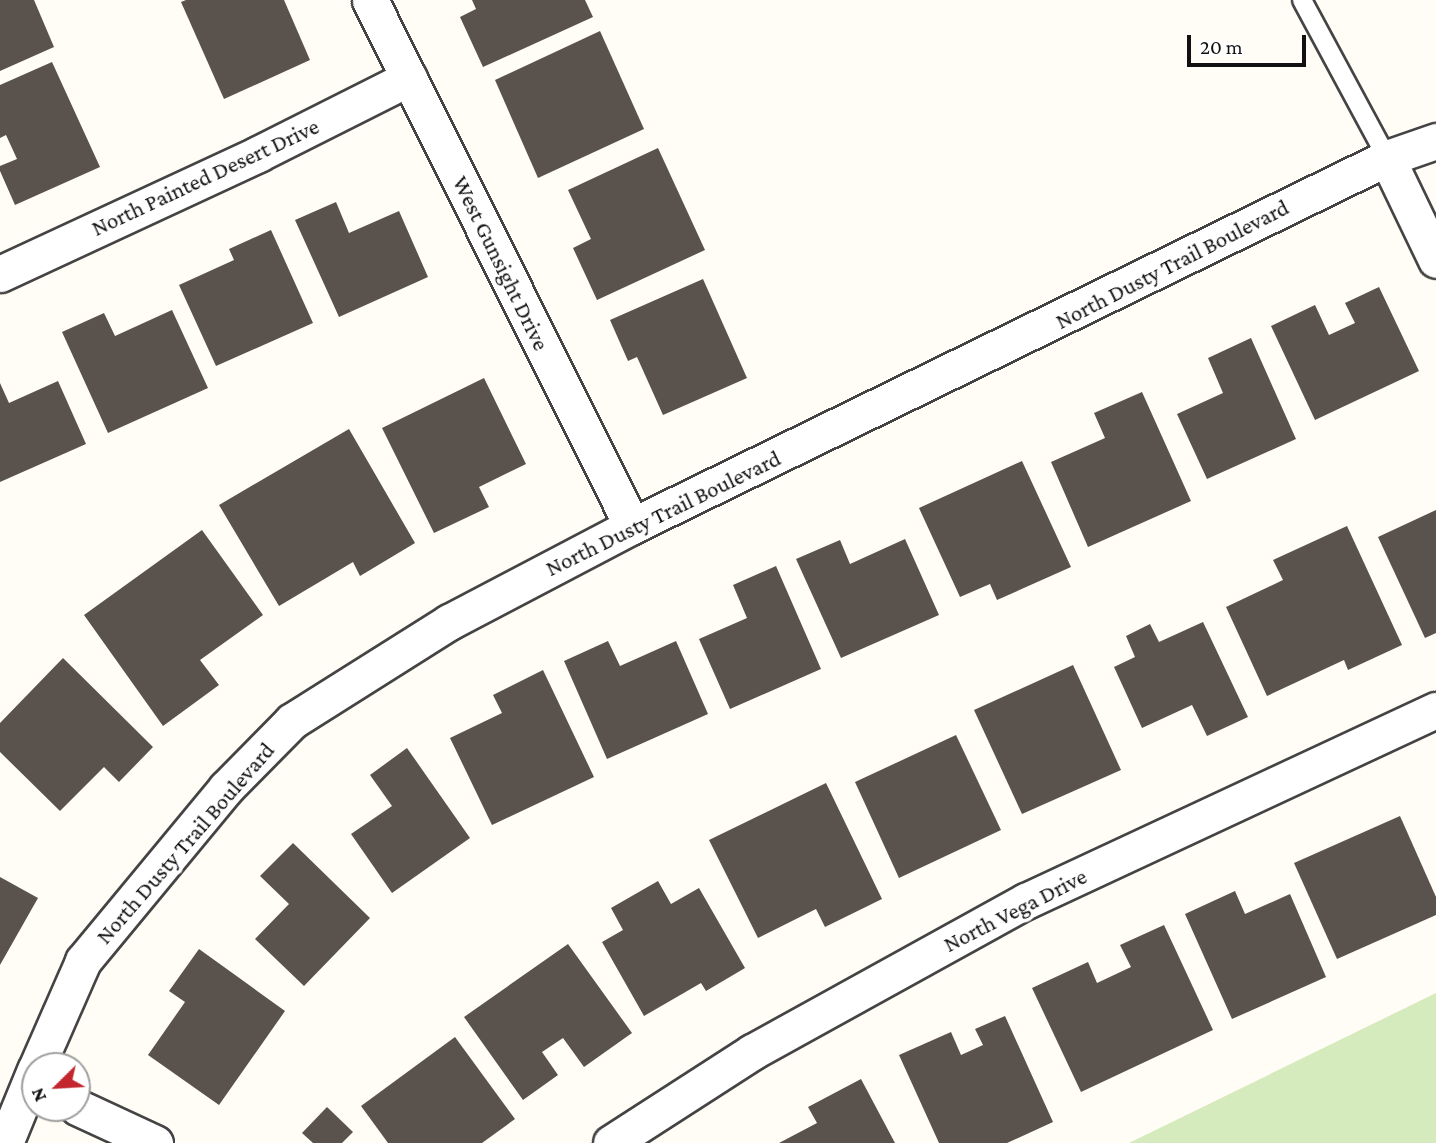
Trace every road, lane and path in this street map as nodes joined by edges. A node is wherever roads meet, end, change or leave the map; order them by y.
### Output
1 (370, 0) edge
2 (1302, 0) edge
3 (409, 78) junction
4 (1436, 141) edge
5 (1387, 158) junction
6 (1436, 260) edge
7 (0, 274) edge
8 (632, 526) junction
9 (1436, 710) edge
10 (39, 1052) edge
11 (21, 1094) edge
12 (91, 1113) edge
13 (5, 1143) edge
14 (155, 1143) edge
15 (611, 1143) edge

1 - 3 street, West Gunsight Drive
2 - 5 lane
3 - 7 street, North Painted Desert Drive
3 - 8 street, West Gunsight Drive
4 - 5 street, North Dusty Trail Boulevard
5 - 6 street
5 - 8 street, North Dusty Trail Boulevard
8 - 10 street, North Dusty Trail Boulevard
9 - 15 street, North Vega Drive
11 - 13 street, North Dusty Trail Boulevard
12 - 14 street

